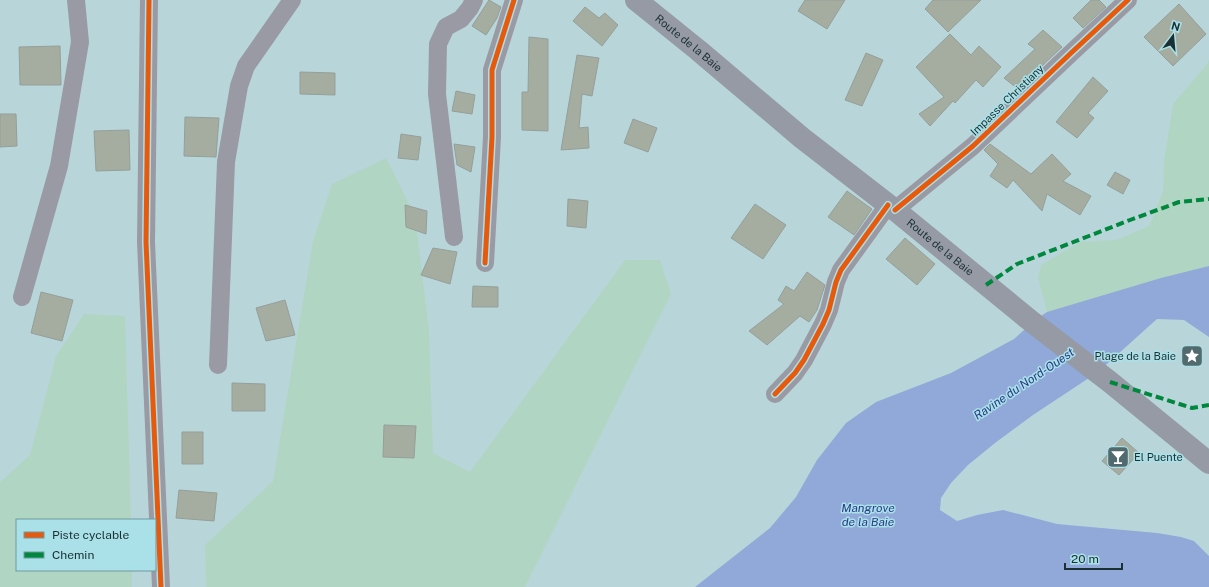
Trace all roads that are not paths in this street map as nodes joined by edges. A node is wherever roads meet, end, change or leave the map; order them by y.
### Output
1 (76, 0) edge
2 (149, 0) edge
3 (292, 0) edge
4 (474, 0) edge
5 (514, 0) edge
6 (636, 0) edge
7 (1128, 0) edge
8 (892, 207) junction
9 (454, 238) dead end
10 (485, 263) dead end
11 (22, 297) dead end
12 (218, 365) dead end
13 (776, 394) dead end
14 (1209, 463) edge
15 (161, 587) edge

1 - 11 street
2 - 15 street
3 - 12 street
4 - 9 street
5 - 10 street
6 - 8 main road, Route de la Baie
7 - 8 street, Impasse Christiany
8 - 13 street, Impasse Christiany
8 - 14 main road, Route de la Baie

